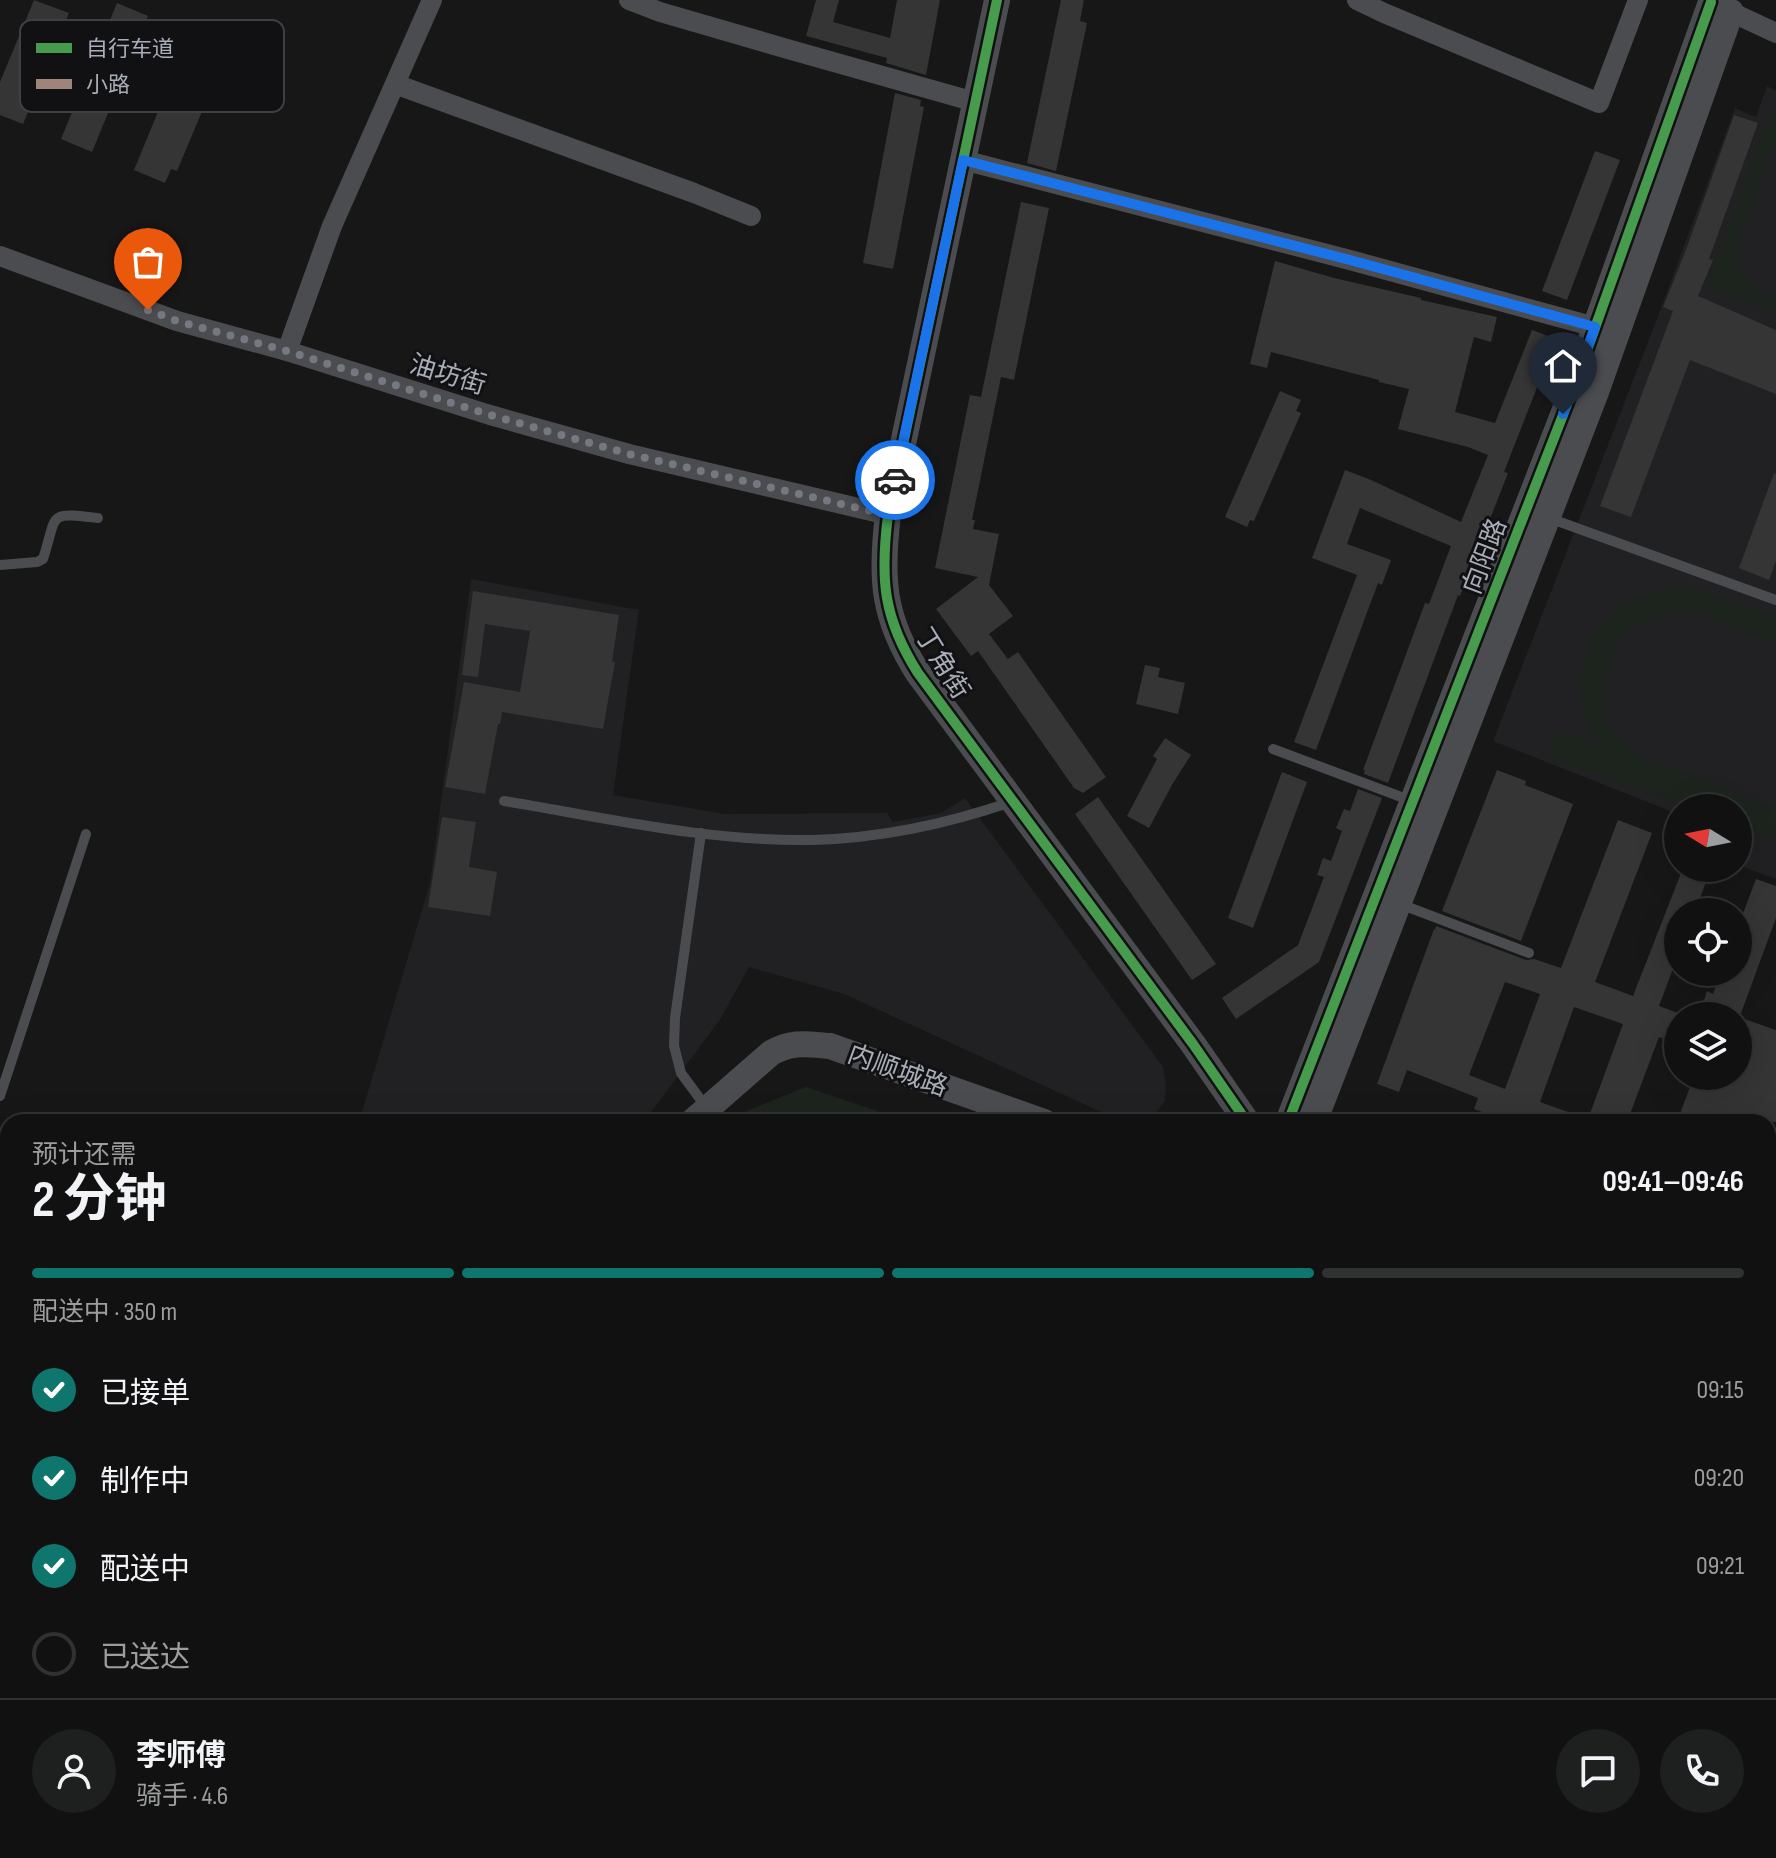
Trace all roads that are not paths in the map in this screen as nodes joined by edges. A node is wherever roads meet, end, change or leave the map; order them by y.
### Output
1 (432, 0) edge
2 (629, 0) edge
3 (997, 0) edge
4 (1357, 0) edge
5 (1638, 0) edge
6 (1717, 5) edge
7 (1776, 33) edge
8 (395, 84) junction
9 (975, 102) junction
10 (963, 160) junction
11 (751, 216) dead end
12 (0, 256) edge
13 (1595, 327) junction
14 (287, 351) junction
15 (888, 515) junction
16 (1547, 517) junction
17 (98, 518) dead end
18 (0, 565) edge
19 (1776, 600) edge
20 (1273, 749) dead end
21 (504, 801) dead end
22 (1013, 801) junction
23 (1412, 801) junction
24 (701, 833) junction
25 (86, 834) dead end
26 (1398, 903) junction
27 (1529, 953) dead end
28 (796, 1044) junction
29 (0, 1096) edge
30 (700, 1114) edge
31 (701, 1114) edge
32 (972, 1114) edge
33 (1021, 1114) edge
34 (1241, 1114) edge
35 (1291, 1114) edge
36 (1317, 1114) edge

1 - 8 street
2 - 9 street
3 - 9 street, 丁角街
4 - 5 street
6 - 7 street
6 - 13 street, 向阳路
6 - 16 street, 向阳路
8 - 11 street
8 - 14 street
9 - 10 street, 丁角街
10 - 13 street
10 - 15 street, 丁角街
12 - 14 street, 油坊街
13 - 23 street, 向阳路
14 - 15 street, 油坊街
15 - 22 street, 丁角街
16 - 19 lane
16 - 26 street, 向阳路
17 - 18 lane
20 - 23 lane
21 - 24 lane
22 - 24 lane
22 - 34 street, 丁角街
23 - 35 street, 向阳路
24 - 30 lane
25 - 29 lane
26 - 27 lane
26 - 36 street, 向阳路
28 - 31 street
28 - 32 street, 内顺城路
28 - 33 street, 内顺城路

